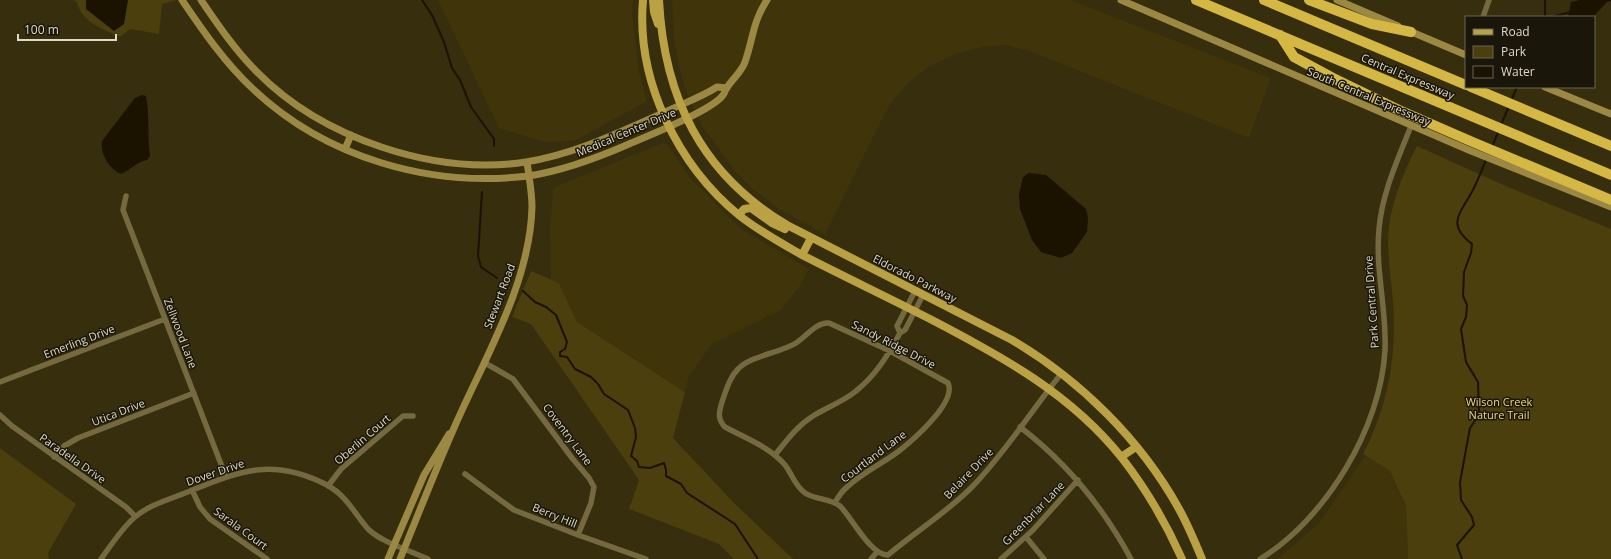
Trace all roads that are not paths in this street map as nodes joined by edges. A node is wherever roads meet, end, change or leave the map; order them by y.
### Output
1 (182, 0) edge
2 (201, 0) edge
3 (643, 0) edge
4 (653, 0) edge
5 (659, 0) edge
6 (766, 0) edge
7 (1121, 0) edge
8 (1196, 0) edge
9 (1264, 0) edge
10 (1309, 0) edge
11 (1337, 0) edge
12 (1489, 0) edge
13 (1483, 16) edge
14 (1411, 32) junction
15 (1280, 35) junction
16 (662, 36) junction
17 (1465, 55) edge
18 (1465, 85) edge
19 (727, 88) junction
20 (1473, 88) edge
21 (1547, 88) edge
22 (680, 106) junction
23 (663, 112) junction
24 (1611, 114) edge
25 (686, 118) junction
26 (1411, 126) junction
27 (670, 127) junction
28 (351, 135) junction
29 (598, 142) junction
30 (1611, 146) edge
31 (1473, 147) junction
32 (345, 149) junction
33 (602, 156) junction
34 (1500, 158) junction
35 (527, 162) junction
36 (1611, 175) edge
37 (529, 176) junction
38 (126, 196) dead end
39 (1611, 200) edge
40 (1611, 207) edge
41 (739, 215) junction
42 (800, 233) junction
43 (811, 238) junction
44 (802, 255) junction
45 (915, 291) junction
46 (923, 295) junction
47 (907, 307) junction
48 (915, 312) junction
49 (165, 319) junction
50 (900, 332) junction
51 (890, 351) junction
52 (485, 363) junction
53 (1061, 374) junction
54 (0, 382) edge
55 (1049, 388) junction
56 (951, 389) joint
57 (194, 393) junction
58 (0, 415) edge
59 (413, 416) dead end
60 (1020, 427) junction
61 (453, 429) junction
62 (1136, 447) junction
63 (775, 455) junction
64 (54, 457) junction
65 (1121, 457) junction
66 (465, 474) dead end
67 (226, 477) junction
68 (1078, 480) junction
69 (328, 486) junction
70 (192, 490) junction
71 (835, 502) junction
72 (135, 516) junction
73 (578, 535) junction
74 (1026, 536) junction
75 (394, 544) junction
76 (404, 548) junction
77 (877, 552) junction
78 (101, 559) edge
79 (267, 559) edge
80 (388, 559) edge
81 (400, 559) edge
82 (428, 559) edge
83 (646, 559) edge
84 (870, 559) edge
85 (1001, 559) edge
86 (1044, 559) edge
87 (1131, 559) edge
88 (1182, 559) edge
89 (1202, 559) edge
90 (1260, 559) edge

1 - 32 street, Medical Center Drive
2 - 28 street, Medical Center Drive
3 - 23 main road
4 - 16 main road
5 - 16 main road, Eldorado Parkway
6 - 19 street, Medical Center Drive
7 - 26 street, South Central Expressway
8 - 15 highway, Central Expressway
9 - 18 highway, Central Expressway
10 - 14 highway
11 - 14 street
12 - 13 street
14 - 17 street
15 - 31 highway
15 - 36 highway, Central Expressway
16 - 22 main road, Eldorado Parkway
19 - 22 street, Medical Center Drive
19 - 25 street, Medical Center Drive
20 - 30 highway, Central Expressway
21 - 24 street
22 - 23 street, Medical Center Drive
22 - 25 main road, Eldorado Parkway
23 - 27 main road
23 - 29 street, Medical Center Drive
25 - 27 street, Medical Center Drive
25 - 42 main road, Eldorado Parkway
26 - 31 street, South Central Expressway
26 - 90 street, Park Central Drive
27 - 33 street, Medical Center Drive
27 - 41 main road
28 - 32 street
28 - 35 street, Medical Center Drive
29 - 33 street
29 - 35 street, Medical Center Drive
31 - 34 highway
32 - 37 street, Medical Center Drive
33 - 37 street, Medical Center Drive
34 - 39 highway
34 - 40 street
35 - 37 street, Stewart Road
37 - 52 street, Stewart Road
38 - 49 street, Zellwood Lane
41 - 42 main road
41 - 44 main road
42 - 43 main road, Eldorado Parkway
43 - 44 main road
43 - 45 main road, Eldorado Parkway
44 - 47 main road
45 - 46 main road, Eldorado Parkway
45 - 47 street
46 - 48 street
46 - 53 main road, Eldorado Parkway
47 - 48 main road
47 - 50 street
48 - 50 street
48 - 55 main road
49 - 54 street, Emerling Drive
49 - 57 street, Zellwood Lane
50 - 51 street
51 - 56 street, Sandy Ridge Drive
51 - 63 street
51 - 63 street, Sandy Ridge Drive
52 - 61 street, Stewart Road
52 - 73 street, Coventry Lane
53 - 55 street, Belaire Drive
53 - 62 main road, Eldorado Parkway
55 - 60 street, Belaire Drive
55 - 65 main road
56 - 71 street, Courtland Lane
57 - 64 street, Utica Drive
57 - 67 street, Zellwood Lane
58 - 64 street, Paradella Drive
59 - 69 street, Oberlin Court
60 - 68 street
60 - 77 street, Belaire Drive
61 - 75 street, Stewart Road
61 - 76 street, Stewart Road
62 - 65 main road
62 - 89 main road, Eldorado Parkway
63 - 71 street
64 - 72 street, Paradella Drive
65 - 88 main road
66 - 73 street, Berry Hill
67 - 69 street, Dover Drive
67 - 70 street, Dover Drive
68 - 74 street, Greenbriar Lane
68 - 87 street
69 - 75 street, Dover Drive
70 - 72 street, Dover Drive
70 - 79 street, Sarala Court
71 - 77 street
72 - 78 street, Dover Drive
73 - 83 street, Berry Hill
74 - 85 street, Greenbriar Lane
74 - 86 street
75 - 76 street, Dover Drive
75 - 80 street, Stewart Road
76 - 81 street, Stewart Road
76 - 82 street, Dover Drive
77 - 84 street

